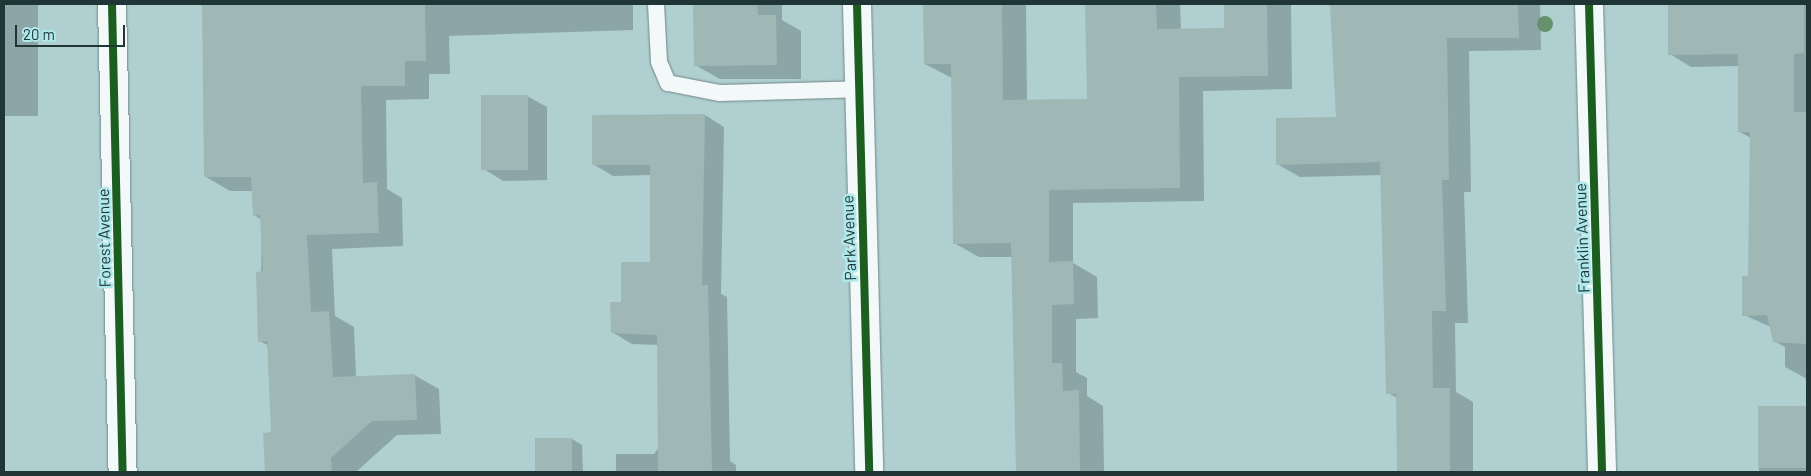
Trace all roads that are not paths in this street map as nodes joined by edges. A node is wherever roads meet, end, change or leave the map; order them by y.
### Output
1 (112, 4) edge
2 (656, 4) edge
3 (857, 4) edge
4 (1589, 4) edge
5 (859, 89) junction
6 (123, 472) edge
7 (869, 472) edge
8 (1602, 472) edge

1 - 6 street, Forest Avenue
2 - 5 lane
3 - 5 street, Park Avenue
4 - 8 street, Franklin Avenue
5 - 7 street, Park Avenue

